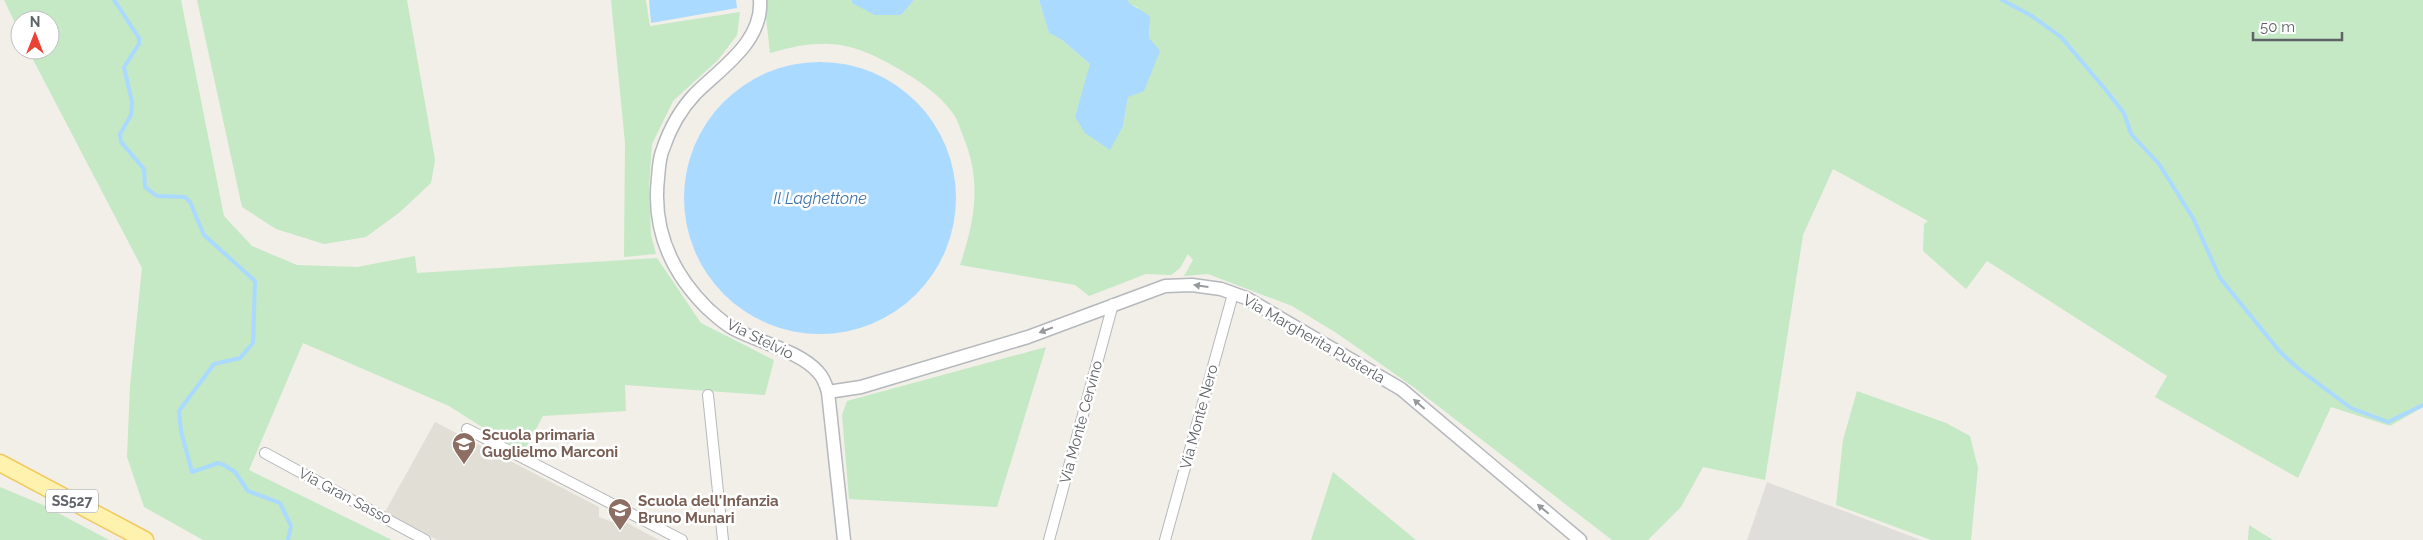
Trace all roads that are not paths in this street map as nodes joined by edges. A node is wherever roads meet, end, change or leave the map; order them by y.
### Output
1 (760, 0) edge
2 (1233, 294) junction
3 (1113, 304) junction
4 (828, 392) junction
5 (708, 395) dead end
6 (467, 429) dead end
7 (265, 453) dead end
8 (0, 463) edge
9 (145, 540) edge
10 (425, 540) edge
11 (682, 540) edge
12 (723, 540) edge
13 (844, 540) edge
14 (1049, 540) edge
15 (1165, 540) edge
16 (1580, 540) edge

1 - 4 street, Via Stelvio
2 -> 3 street, Via Margherita Pusterla
2 - 15 street, Via Monte Nero
16 -> 2 street, Via Margherita Pusterla
3 -> 4 street, Via Margherita Pusterla
3 - 14 street, Via Monte Cervino
4 - 13 street, Via Stelvio
5 - 12 street
6 - 11 street
7 - 10 street, Via Gran Sasso
8 - 9 main road, SS527

